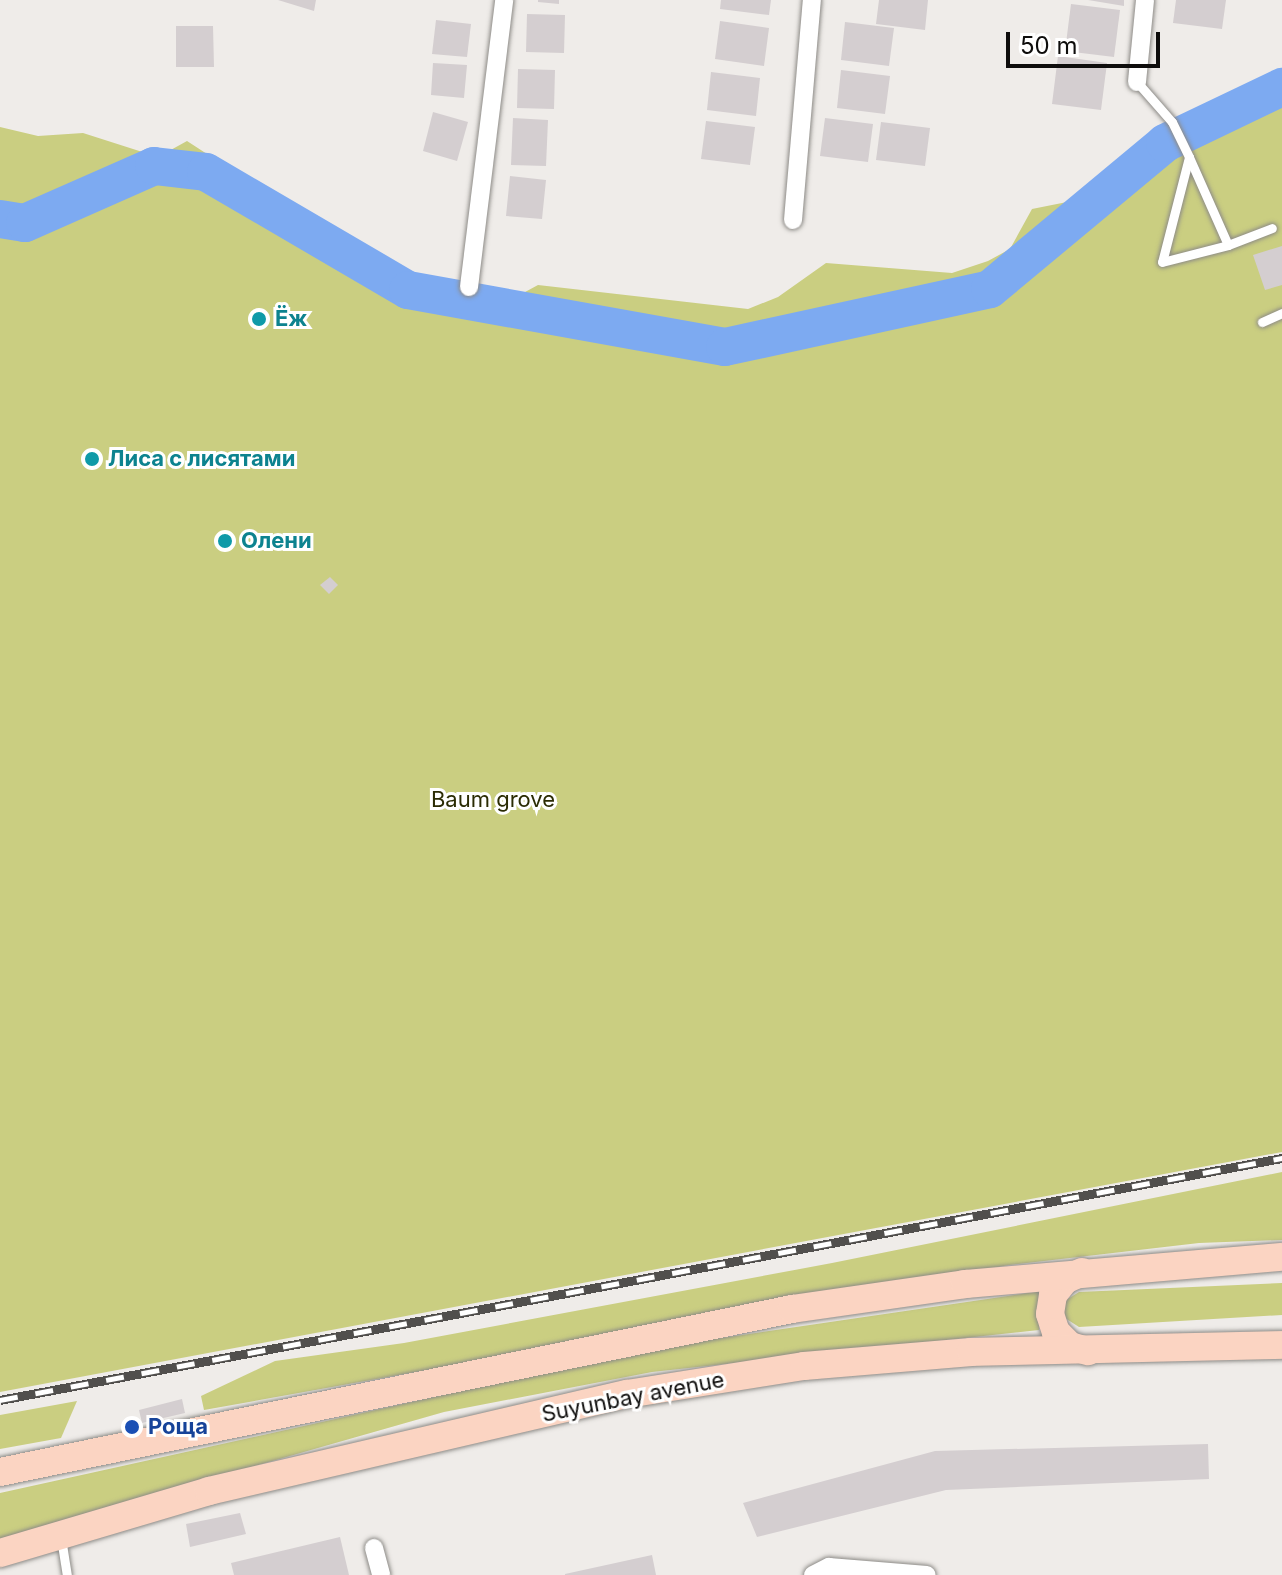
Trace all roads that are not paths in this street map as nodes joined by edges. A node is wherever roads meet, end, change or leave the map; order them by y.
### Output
1 (504, 0) edge
2 (812, 0) edge
3 (1145, 0) edge
4 (1137, 82) joint
5 (1189, 157) junction
6 (793, 220) dead end
7 (1272, 228) dead end
8 (1228, 245) junction
9 (469, 287) dead end
10 (1282, 313) edge
11 (1262, 322) dead end
12 (1282, 1257) edge
13 (1082, 1272) junction
14 (1282, 1345) edge
15 (1088, 1351) junction
16 (0, 1472) edge
17 (61, 1535) junction
18 (374, 1548) dead end
19 (0, 1553) edge
20 (821, 1571) edge
21 (67, 1575) edge
22 (381, 1575) edge
23 (927, 1575) edge

1 - 9 street
2 - 6 street
3 - 4 street
4 - 5 lane
5 - 8 lane
5 - 8 lane
7 - 8 lane
10 - 11 lane
12 - 13 main road
13 - 15 main road
13 - 16 main road
14 - 15 main road, Suyunbay avenue
15 - 17 main road, Suyunbay avenue
17 - 19 main road, Suyunbay avenue
17 - 21 lane
18 - 22 street
20 - 23 street

